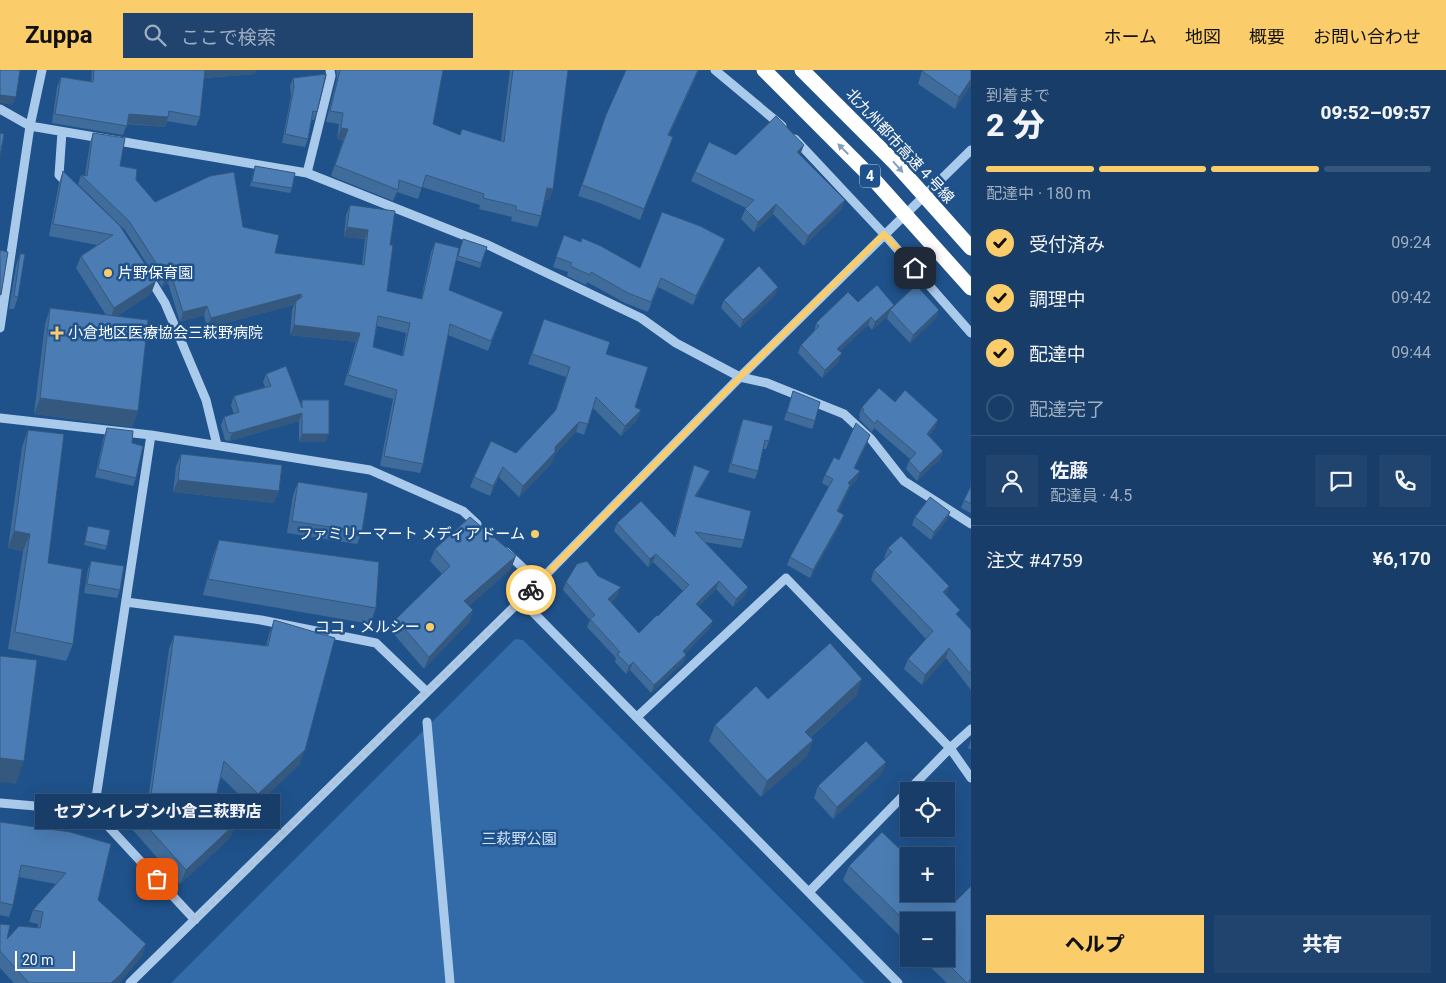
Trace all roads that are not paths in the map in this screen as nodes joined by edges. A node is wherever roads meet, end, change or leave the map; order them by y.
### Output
1 (42, 70) edge
2 (330, 70) edge
3 (715, 70) edge
4 (764, 70) edge
5 (802, 70) edge
6 (0, 109) edge
7 (30, 126) junction
8 (62, 132) junction
9 (971, 150) edge
10 (307, 173) junction
11 (73, 188) edge
12 (884, 234) junction
13 (971, 248) edge
14 (145, 272) edge
15 (971, 288) edge
16 (0, 328) edge
17 (971, 333) edge
18 (740, 377) junction
19 (0, 418) edge
20 (151, 435) junction
21 (217, 445) junction
22 (971, 524) edge
23 (484, 530) edge
24 (497, 544) edge
25 (538, 582) junction
26 (521, 600) junction
27 (126, 602) junction
28 (428, 692) junction
29 (637, 717) junction
30 (427, 722) dead end
31 (971, 729) edge
32 (950, 748) junction
33 (971, 778) edge
34 (0, 803) edge
35 (94, 811) junction
36 (809, 892) junction
37 (195, 920) junction
38 (130, 983) edge
39 (450, 983) edge
40 (898, 983) edge

1 - 7 street
2 - 10 street
3 - 12 street
15 -> 4 highway, 4
5 -> 13 highway, 北九州都市高速４号線 / 4
6 - 7 street
7 - 8 street
7 - 16 street
8 - 10 street
8 - 11 street
9 - 12 street
10 - 18 street
12 - 17 street
12 - 18 street
14 - 21 street
18 - 22 street
18 - 25 street
19 - 20 street
20 - 21 street
20 - 27 street
21 - 23 street
24 - 25 street
25 - 26 street
26 - 28 street
26 - 29 street
27 - 28 street
27 - 35 street
28 - 37 street
29 - 32 street
29 - 36 street
30 - 39 street
31 - 32 street
32 - 33 street
32 - 36 street
34 - 35 street
35 - 37 street
36 - 40 street
37 - 38 street

